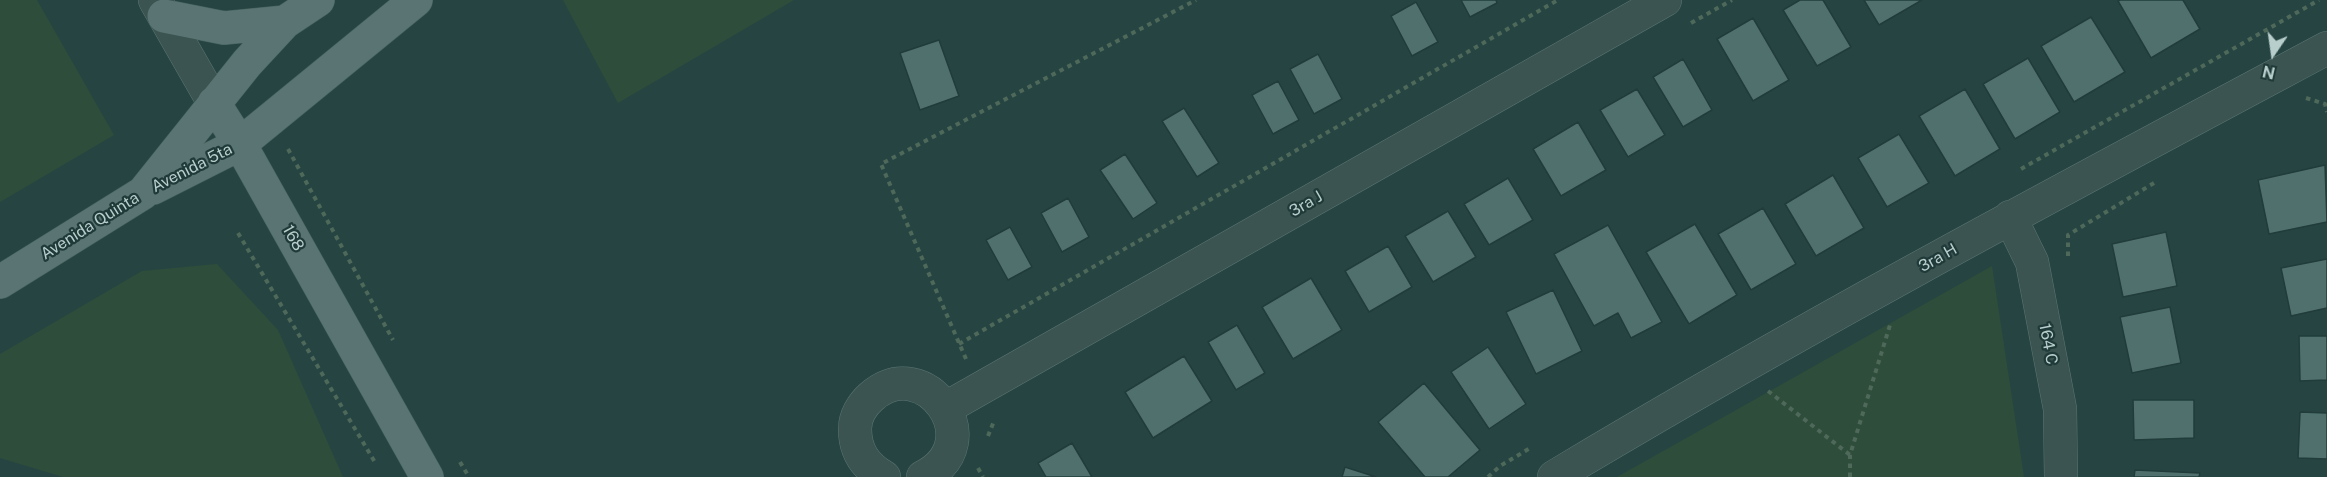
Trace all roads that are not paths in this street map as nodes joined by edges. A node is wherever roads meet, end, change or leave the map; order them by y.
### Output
1 (318, 0) edge
2 (416, 0) edge
3 (1665, 0) edge
4 (160, 8) edge
5 (285, 22) junction
6 (2327, 48) edge
7 (214, 103) junction
8 (240, 144) junction
9 (143, 193) junction
10 (2010, 217) junction
11 (0, 282) edge
12 (946, 408) junction
13 (931, 475) edge
14 (427, 477) edge
15 (884, 477) edge
16 (1554, 477) edge
17 (2061, 477) edge

1 - 5 main road
2 - 8 main road
3 - 12 street, 3ra J
4 - 5 main road
4 - 7 street, 168
5 - 7 main road, Avenida Quinta
6 - 10 street, 3ra H
7 - 8 main road, 168
7 - 9 main road, Avenida Quinta
8 - 9 main road, Avenida 5ta
8 - 14 main road, 168
9 - 11 main road, Avenida Quinta
10 - 16 street, 3ra H
10 - 17 street, 164 C
12 - 13 street
12 - 15 street

